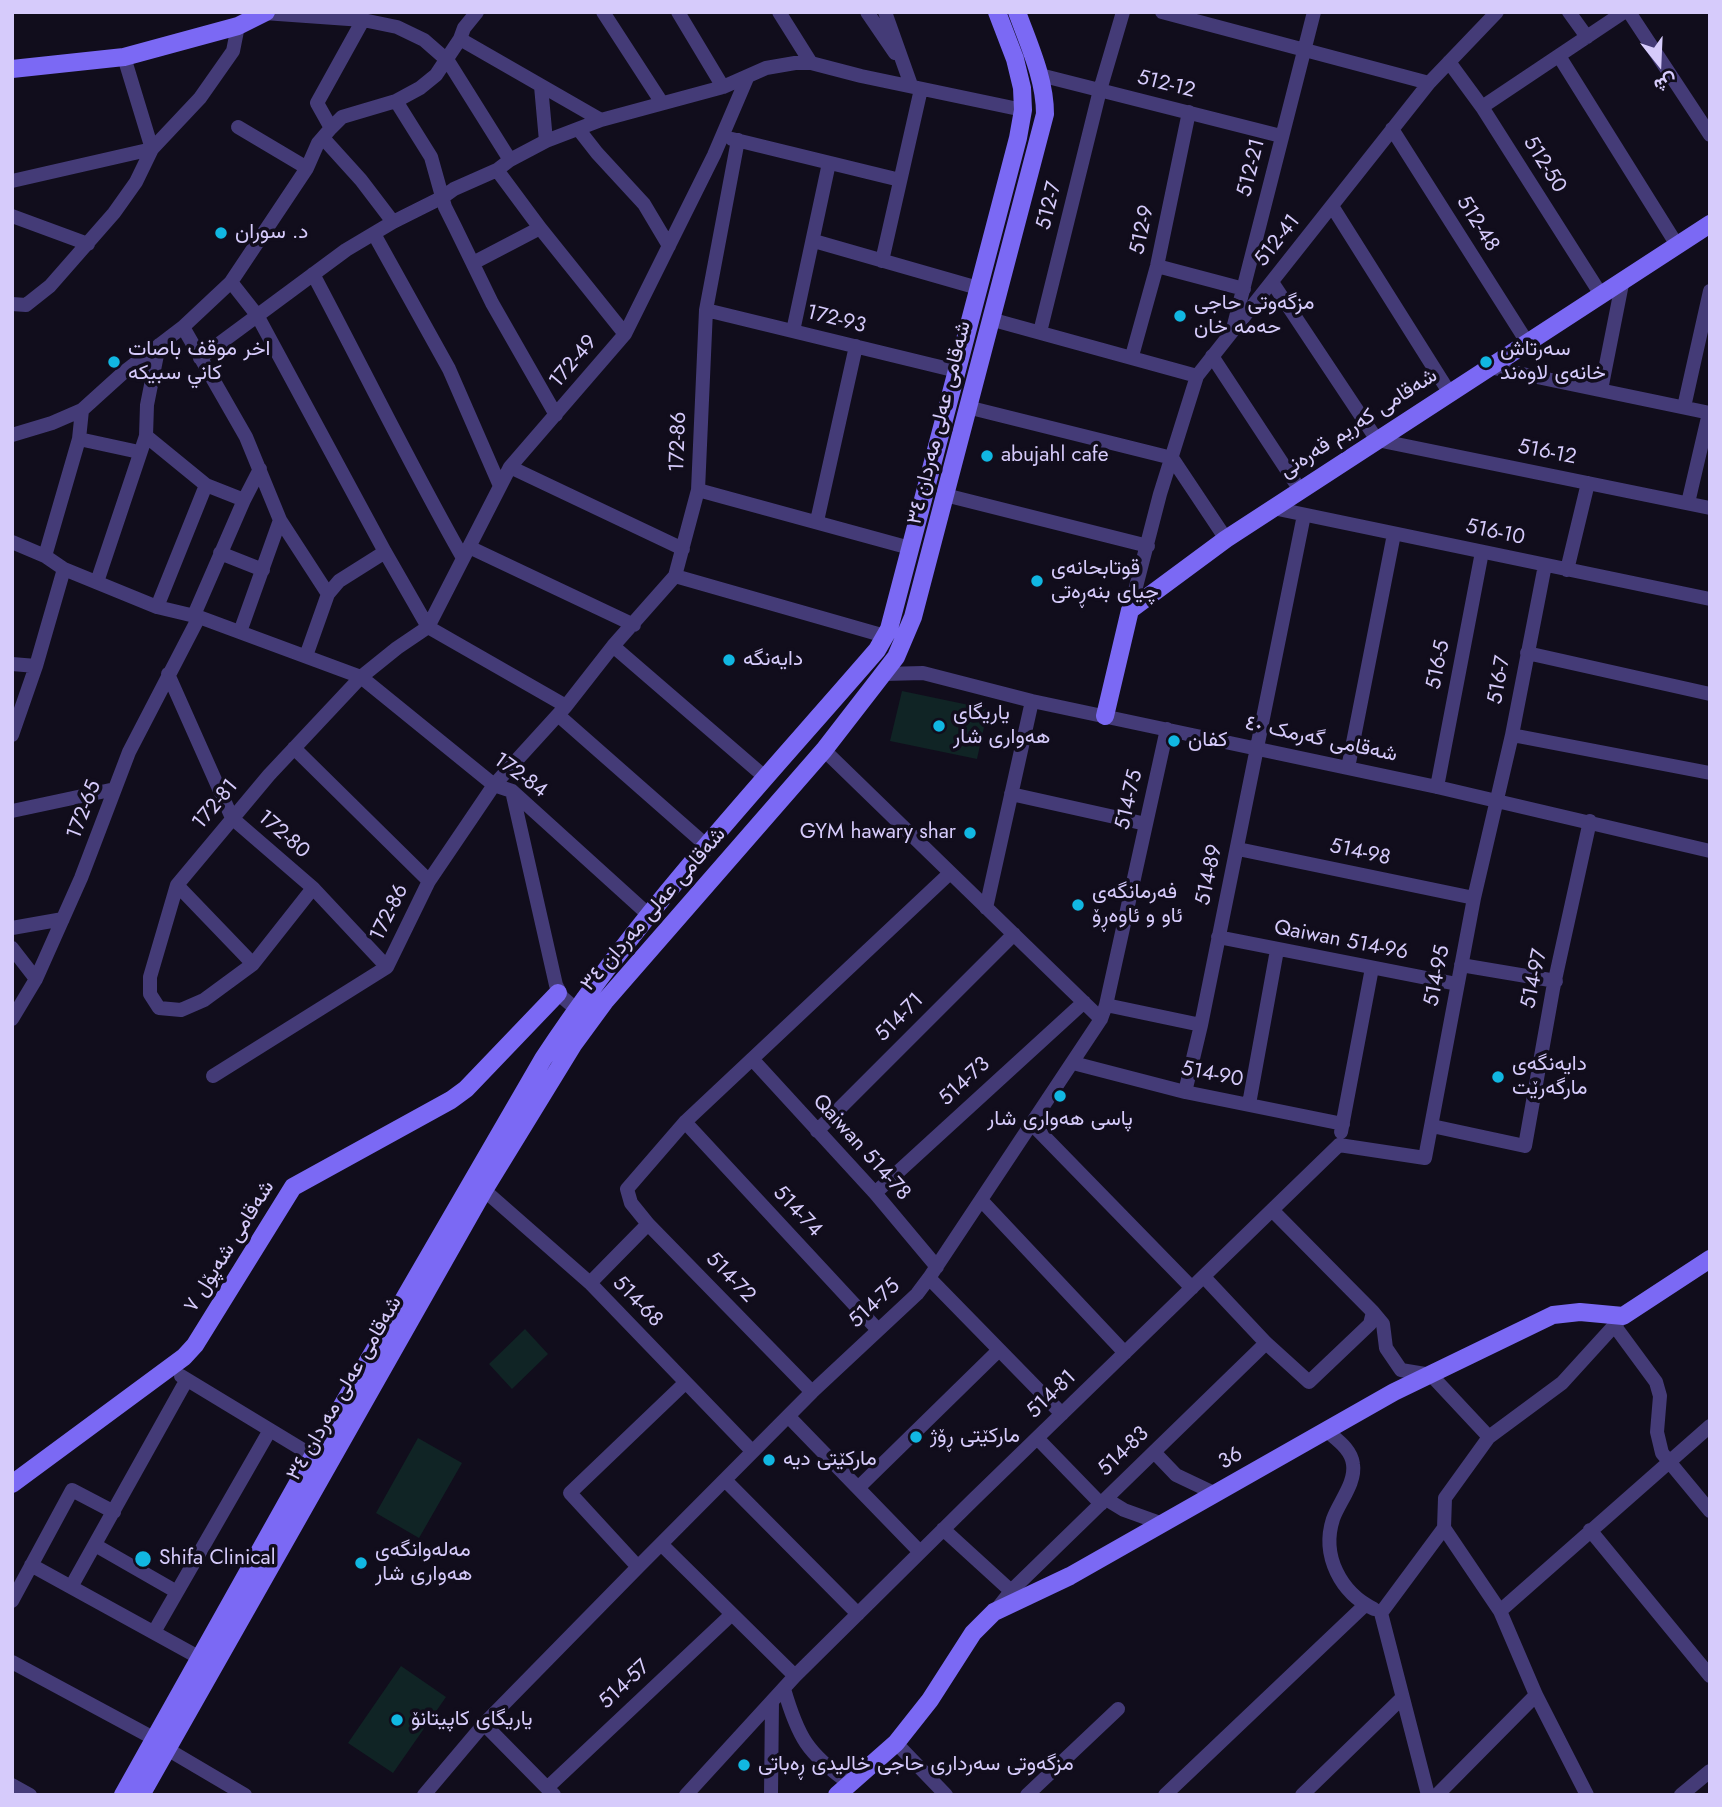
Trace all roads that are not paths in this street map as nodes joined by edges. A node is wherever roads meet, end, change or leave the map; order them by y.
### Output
1 (477, 12) edge
2 (603, 12) edge
3 (678, 12) edge
4 (779, 12) edge
5 (866, 12) edge
6 (886, 12) edge
7 (997, 12) edge
8 (1017, 12) edge
9 (1124, 12) edge
10 (1162, 12) edge
11 (1314, 12) edge
12 (1497, 12) edge
13 (1569, 12) edge
14 (1626, 12) edge
15 (265, 13) edge
16 (346, 15) edge
17 (363, 20) junction
18 (238, 26) junction
19 (1587, 37) junction
20 (460, 39) junction
21 (1302, 50) junction
22 (1559, 56) junction
23 (124, 57) junction
24 (446, 59) junction
25 (902, 62) junction
26 (1449, 62) junction
27 (811, 63) junction
28 (12, 69) edge
29 (1040, 75) junction
30 (747, 78) junction
31 (1429, 83) junction
32 (541, 86) junction
33 (723, 87) junction
34 (916, 87) junction
35 (1100, 90) junction
36 (396, 102) junction
37 (662, 103) junction
38 (1482, 107) junction
39 (1023, 110) junction
40 (1189, 112) junction
41 (601, 120) junction
42 (238, 127) dead end
43 (1392, 129) junction
44 (579, 130) junction
45 (327, 133) junction
46 (1710, 135) edge
47 (1281, 136) junction
48 (722, 137) junction
49 (738, 140) junction
50 (545, 141) junction
51 (152, 149) junction
52 (510, 160) junction
53 (829, 163) junction
54 (307, 167) junction
55 (497, 170) junction
56 (900, 180) junction
57 (12, 181) edge
58 (443, 197) junction
59 (1332, 206) junction
60 (12, 216) edge
61 (393, 222) junction
62 (1710, 224) edge
63 (540, 228) junction
64 (374, 234) junction
65 (814, 241) junction
66 (88, 244) junction
67 (1677, 244) junction
68 (668, 246) junction
69 (882, 261) junction
70 (473, 263) junction
71 (1157, 266) junction
72 (313, 274) junction
73 (1623, 279) junction
74 (231, 282) junction
75 (1272, 282) junction
76 (978, 288) junction
77 (1244, 289) junction
78 (1710, 291) edge
79 (1601, 293) junction
80 (12, 304) edge
81 (706, 310) junction
82 (257, 314) junction
83 (990, 318) junction
84 (183, 327) junction
85 (793, 331) junction
86 (1040, 332) junction
87 (1231, 333) junction
88 (625, 334) junction
89 (1527, 342) junction
90 (159, 345) junction
91 (856, 346) junction
92 (1132, 356) junction
93 (1212, 356) junction
94 (200, 358) junction
95 (1489, 367) junction
96 (957, 371) junction
97 (1198, 376) junction
98 (1601, 390) junction
99 (1449, 392) junction
100 (967, 407) junction
101 (1684, 407) junction
102 (82, 410) junction
103 (1709, 413) edge
104 (556, 415) junction
105 (12, 421) edge
106 (32, 429) junction
107 (12, 435) edge
108 (146, 436) junction
109 (79, 439) junction
110 (1377, 440) junction
111 (139, 452) junction
112 (1172, 458) junction
113 (510, 467) junction
114 (260, 469) junction
115 (1588, 483) junction
116 (206, 485) junction
117 (500, 486) junction
118 (698, 490) junction
119 (1300, 491) junction
120 (945, 495) junction
121 (244, 499) junction
122 (1688, 503) junction
123 (1273, 508) junction
124 (1710, 508) edge
125 (1304, 515) junction
126 (280, 520) junction
127 (817, 521) junction
128 (1394, 534) junction
129 (1226, 539) junction
130 (12, 542) edge
131 (1148, 545) junction
132 (910, 548) junction
133 (683, 549) junction
134 (385, 552) junction
135 (466, 552) junction
136 (1482, 552) junction
137 (220, 553) junction
138 (45, 556) junction
139 (1545, 565) junction
140 (64, 569) junction
141 (262, 570) junction
142 (1567, 570) junction
143 (676, 576) junction
144 (97, 582) junction
145 (328, 594) junction
146 (1710, 599) edge
147 (157, 607) junction
148 (1130, 610) junction
149 (196, 616) junction
150 (634, 625) junction
151 (428, 627) junction
152 (240, 632) junction
153 (885, 636) junction
154 (613, 646) junction
155 (397, 648) joint
156 (1527, 653) junction
157 (306, 656) junction
158 (896, 657) junction
159 (12, 664) edge
160 (36, 666) junction
161 (923, 673) junction
162 (168, 674) junction
163 (884, 674) junction
164 (361, 677) junction
165 (1710, 694) edge
166 (1032, 701) junction
167 (562, 711) junction
168 (15, 715) edge
169 (1105, 716) junction
170 (1167, 729) junction
171 (12, 735) edge
172 (1512, 735) junction
173 (294, 748) junction
174 (1256, 748) junction
175 (824, 750) junction
176 (1349, 768) junction
177 (1710, 773) edge
178 (769, 775) junction
179 (494, 785) junction
180 (790, 787) junction
181 (1437, 787) junction
182 (115, 789) junction
183 (512, 791) junction
184 (1011, 794) junction
185 (750, 797) junction
186 (1496, 802) junction
187 (12, 811) edge
188 (768, 813) junction
189 (232, 818) junction
190 (1590, 821) junction
191 (1146, 824) junction
192 (706, 846) junction
193 (1238, 849) junction
194 (1710, 851) edge
195 (950, 873) junction
196 (429, 881) junction
197 (177, 885) junction
198 (313, 888) junction
199 (1474, 898) junction
200 (986, 908) junction
201 (650, 916) junction
202 (63, 919) junction
203 (12, 928) edge
204 (1014, 934) junction
205 (1218, 937) junction
206 (12, 948) edge
207 (1277, 950) junction
208 (253, 964) junction
209 (1461, 965) junction
210 (387, 967) junction
211 (1372, 968) junction
212 (36, 979) junction
213 (1556, 981) junction
214 (1457, 984) junction
215 (558, 993) junction
216 (1084, 1002) junction
217 (1106, 1004) junction
218 (576, 1009) junction
219 (12, 1019) edge
220 (1101, 1019) junction
221 (1202, 1025) junction
222 (753, 1060) junction
223 (1073, 1063) junction
224 (214, 1076) dead end
225 (1185, 1092) junction
226 (1249, 1104) junction
227 (685, 1122) junction
228 (1032, 1124) junction
229 (1343, 1124) junction
230 (1432, 1126) junction
231 (817, 1131) junction
232 (1339, 1145) junction
233 (484, 1190) junction
234 (876, 1193) junction
235 (981, 1200) junction
236 (1273, 1211) junction
237 (648, 1224) junction
238 (1710, 1259) edge
239 (933, 1272) junction
240 (1204, 1277) junction
241 (590, 1283) junction
242 (1192, 1288) junction
243 (1373, 1312) junction
244 (1618, 1320) junction
245 (878, 1330) junction
246 (1266, 1343) junction
247 (999, 1350) junction
248 (1125, 1353) junction
249 (171, 1369) junction
250 (1432, 1375) junction
251 (186, 1381) junction
252 (685, 1382) junction
253 (812, 1392) junction
254 (1062, 1414) junction
255 (788, 1416) junction
256 (1710, 1426) edge
257 (270, 1430) junction
258 (1327, 1431) junction
259 (1489, 1437) junction
260 (1037, 1438) junction
261 (752, 1451) junction
262 (1154, 1452) junction
263 (313, 1456) junction
264 (1668, 1462) junction
265 (725, 1480) junction
266 (12, 1484) edge
267 (858, 1488) junction
268 (1216, 1494) junction
269 (1103, 1501) junction
270 (1710, 1511) edge
271 (114, 1512) junction
272 (1163, 1524) junction
273 (1444, 1528) junction
274 (943, 1529) junction
275 (1590, 1530) junction
276 (662, 1544) junction
277 (95, 1545) junction
278 (920, 1552) junction
279 (31, 1565) junction
280 (638, 1567) junction
281 (71, 1587) junction
282 (1011, 1591) junction
283 (177, 1592) junction
284 (12, 1601) edge
285 (1366, 1605) junction
286 (1500, 1611) junction
287 (994, 1612) junction
288 (1381, 1613) junction
289 (732, 1614) junction
290 (858, 1614) junction
291 (154, 1632) junction
292 (200, 1658) junction
293 (12, 1662) edge
294 (795, 1676) junction
295 (1710, 1676) edge
296 (783, 1689) junction
297 (1536, 1695) junction
298 (1402, 1698) junction
299 (772, 1701) junction
300 (1118, 1709) dead end
301 (484, 1724) junction
302 (896, 1743) junction
303 (161, 1744) junction
304 (1710, 1771) edge
305 (12, 1785) edge
306 (843, 1789) edge
307 (551, 1791) edge
308 (430, 1792) edge
309 (30, 1795) edge
310 (123, 1795) edge
311 (141, 1795) edge
312 (245, 1795) edge
313 (686, 1795) edge
314 (771, 1795) edge
315 (946, 1795) edge
316 (1027, 1795) edge
317 (1165, 1795) edge
318 (1302, 1795) edge
319 (1428, 1795) edge
320 (1437, 1795) edge
321 (1587, 1795) edge
322 (1681, 1795) edge

1 - 20 street
2 - 37 street
3 - 33 street
4 - 27 street
5 - 25 street
6 - 25 street
7 - 39 main road, شەقامی عەلی مەردان ٣٤
8 - 29 main road, شەقامی عەلی مەردان ٣٤
9 - 35 street, 512-7
10 - 21 street
11 - 21 street, 512-21
12 - 26 street, 512-41
13 - 19 street
14 - 19 street
14 - 46 street
15 - 16 street
15 - 18 main road
16 - 17 street
17 - 24 street
17 - 45 street
18 - 23 main road
18 - 51 street
19 - 22 street
20 - 24 street
20 - 32 street
21 - 31 street
21 - 47 street, 512-21
22 - 38 street
22 - 67 street
23 - 28 main road
23 - 51 street
24 - 36 street
24 - 52 street
25 - 34 street
26 - 31 street, 512-41
26 - 38 street, 512-50
27 - 30 street
27 - 34 street
29 - 35 street, 512-12
29 - 83 main road, شەقامی عەلی مەردان ٣٤
30 - 33 street
30 - 48 street, 172-49
31 - 43 street, 512-41
32 - 41 street
32 - 50 street
33 - 37 street
34 - 39 street
34 - 56 street
35 - 40 street, 512-12
35 - 86 street, 512-7
36 - 45 street
36 - 58 street
37 - 41 street
38 - 79 street, 512-50
39 - 76 main road, شەقامی عەلی مەردان ٣٤
40 - 47 street, 512-12
40 - 71 street, 512-9
41 - 44 street
42 - 54 street
43 - 59 street, 512-41
43 - 89 street, 512-48
44 - 50 street
44 - 68 street
45 - 54 street
45 - 61 street
47 - 77 street, 512-21
48 - 49 street
48 - 68 street, 172-49
49 - 53 street
49 - 81 street, 172-86
50 - 52 street
51 - 57 street
51 - 66 street
52 - 55 street
53 - 56 street
53 - 65 street
54 - 74 street
55 - 58 street
55 - 63 street
56 - 69 street
58 - 61 street
58 - 70 street
59 - 75 street, 512-41
59 - 99 street
60 - 66 street
61 - 64 street
62 - 67 main road, شەقامی کەریم قەرەنی
63 - 70 street
63 - 88 street
64 - 72 street
64 - 117 street
65 - 69 street
65 - 85 street
66 - 80 street
67 - 73 main road, شەقامی کەریم قەرەنی
68 - 88 street, 172-49
69 - 76 street
70 - 104 street
71 - 77 street
71 - 92 street, 512-9
72 - 82 street
72 - 135 street
73 - 79 main road, شەقامی کەریم قەرەنی
73 - 98 street
74 - 82 street
74 - 84 street
75 - 87 street, 512-41
75 - 110 street
76 - 96 main road, شەقامی عەلی مەردان ٣٤
77 - 87 street, 512-21
78 - 101 street
79 - 89 main road, شەقامی کەریم قەرەنی
81 - 85 street, 172-93
81 - 118 street, 172-86
82 - 94 street
82 - 134 street
83 - 86 street
83 - 100 main road, شەقامی عەلی مەردان ٣٤
84 - 90 street
84 - 94 street
85 - 91 street, 172-93
86 - 92 street
87 - 93 street, 512-41
88 - 104 street, 172-49
89 - 95 main road, شەقامی کەریم قەرەنی
90 - 102 street
90 - 108 street
91 - 96 street, 172-93
91 - 127 street
92 - 97 street
93 - 97 street, 512-41
93 - 119 street
94 - 114 street
95 - 98 street
95 - 99 main road, شەقامی کەریم قەرەنی
96 - 132 main road, شەقامی عەلی مەردان ٣٤
97 - 112 street, 512-41
98 - 101 street
99 - 110 main road, شەقامی کەریم قەرەنی
100 - 112 street
100 - 120 main road, شەقامی عەلی مەردان ٣٤
101 - 103 street
102 - 106 street
102 - 109 street
103 - 122 street
104 - 113 street, 172-49
105 - 106 street
106 - 107 street
108 - 111 street
108 - 116 street
109 - 111 street
109 - 138 street
110 - 115 street, 516-12
110 - 119 main road, شەقامی کەریم قەرەنی
111 - 144 street
112 - 129 street
112 - 131 street, 512-41
113 - 117 street, 172-49
113 - 133 street
114 - 121 street, 172-65
114 - 126 street
115 - 122 street, 516-12
115 - 142 street
116 - 121 street
116 - 147 street
117 - 135 street, 172-49
118 - 127 street
118 - 133 street, 172-86
119 - 123 main road, شەقامی کەریم قەرەنی
120 - 131 street
120 - 158 main road, شەقامی عەلی مەردان ٣٤
121 - 137 street, 172-65
122 - 124 street, 516-12
123 - 125 street, 516-10
123 - 129 main road, شەقامی کەریم قەرەنی
125 - 128 street, 516-10
125 - 174 street, 514-89
126 - 141 street
126 - 145 street
127 - 132 street
128 - 136 street, 516-10
128 - 176 street
129 - 148 main road, شەقامی کەریم قەرەنی
130 - 138 street
131 - 148 street, 512-41
132 - 153 main road, شەقامی عەلی مەردان ٣٤
133 - 143 street, 172-86
134 - 145 street
134 - 151 street
135 - 150 street
135 - 151 street, 172-49
136 - 139 street, 516-10
136 - 181 street, 516-5
137 - 141 street
137 - 149 street, 172-65
138 - 140 street
139 - 142 street, 516-10
139 - 156 street, 516-7
140 - 144 street
140 - 160 street
141 - 152 street
142 - 146 street, 516-10
143 - 150 street, 172-86
143 - 153 street
144 - 147 street
145 - 157 street
147 - 149 street
148 - 169 main road
149 - 152 street
149 - 162 street, 172-65
150 - 154 street, 172-86
151 - 155 street, 172-49
151 - 167 street
152 - 157 street
153 - 178 main road, شەقامی عەلی مەردان ٣٤
154 - 167 street, 172-86
154 - 178 street
155 - 164 street, 172-81
156 - 165 street
156 - 172 street, 516-7
157 - 164 street
158 - 161 street, شەقامی گەرمک ٤٠
158 - 163 main road, شەقامی عەلی مەردان ٣٤
159 - 160 street
160 - 168 street
161 - 163 street, شەقامی گەرمک ٤٠
161 - 166 street, شەقامی گەرمک ٤٠
162 - 182 street, 172-65
162 - 189 street, 172-80
163 - 175 main road, شەقامی عەلی مەردان ٣٤
164 - 173 street, 172-81
164 - 179 street, 172-84
166 - 169 street, شەقامی گەرمک ٤٠
166 - 184 street
167 - 179 street, 172-86
167 - 192 street
168 - 171 street
169 - 170 street, شەقامی گەرمک ٤٠
170 - 174 street, شەقامی گەرمک ٤٠
170 - 191 street, 514-75
172 - 177 street
172 - 186 street, 516-7
173 - 189 street, 172-81
173 - 196 street
174 - 176 street, شەقامی گەرمک ٤٠
174 - 193 street, 514-89
175 - 180 main road, شەقامی عەلی مەردان ٣٤
175 - 195 street
176 - 181 street, شەقامی گەرمک ٤٠
178 - 180 main road
178 - 185 main road, شەقامی عەلی مەردان ٣٤
179 - 183 street, 172-84
179 - 196 street, 172-86
180 - 188 main road, شەقامی عەلی مەردان ٣٤
181 - 186 street, شەقامی گەرمک ٤٠
182 - 187 street
182 - 202 street, 172-65
183 - 201 street, 172-84
183 - 215 street
184 - 191 street
184 - 200 street
185 - 188 main road
185 - 192 main road, شەقامی عەلی مەردان ٣٤
186 - 190 street, شەقامی گەرمک ٤٠
186 - 199 street, 514-95
188 - 233 main road, شەقامی عەلی مەردان ٣٤
189 - 197 street, 172-81
189 - 198 street, 172-80
190 - 194 street, شەقامی گەرمک ٤٠
190 - 213 street, 514-97
191 - 217 street, 514-75
192 - 201 main road, شەقامی عەلی مەردان ٣٤
193 - 199 street, 514-98
193 - 205 street, 514-89
195 - 200 street
195 - 222 street
196 - 210 street, 172-86
197 - 208 street
197 - 208 street, 172-81
198 - 208 street
198 - 210 street, 172-80
199 - 209 street, 514-95
200 - 204 street
201 - 218 main road, شەقامی عەلی مەردان ٣٤
202 - 203 street
202 - 212 street, 172-65
204 - 216 street
204 - 231 street, 514-71
205 - 207 street, Qaiwan 514-96
205 - 221 street, 514-89
206 - 212 street
207 - 211 street, Qaiwan 514-96
207 - 226 street
209 - 213 street
209 - 214 street, 514-95
210 - 224 street, 172-86
211 - 214 street, Qaiwan 514-96
211 - 229 street
212 - 219 street, 172-65
213 - 230 street, 514-97
214 - 230 street, 514-95
215 - 218 street
215 - 249 main road, شەقامی شەپۆل ٧
216 - 220 street
216 - 234 street, 514-73
217 - 220 street, 514-75
217 - 221 street
218 - 263 main road, شەقامی عەلی مەردان ٣٤
220 - 223 street, 514-75
221 - 225 street, 514-89
222 - 227 street
222 - 231 street, Qaiwan 514-78
223 - 225 street, 514-90
223 - 228 street, 514-75
225 - 226 street, 514-90
226 - 229 street, 514-90
227 - 237 street, 514-72
227 - 245 street, 514-74
228 - 235 street, 514-75
228 - 242 street
229 - 232 street
230 - 232 street, 514-95
231 - 234 street, Qaiwan 514-78
232 - 236 street, 514-81
233 - 241 street, 514-68
233 - 303 main road, شەقامی عەلی مەردان ٣٤
234 - 239 street, Qaiwan 514-78
235 - 239 street, 514-75
235 - 248 street
236 - 240 street, 514-81
236 - 243 street
237 - 241 street
237 - 253 street, 514-72
238 - 244 main road
239 - 245 street, 514-75
239 - 247 street, Qaiwan 514-78
240 - 242 street, 514-81
240 - 246 street
241 - 252 street, 514-68
242 - 248 street, 514-81
243 - 246 street
243 - 250 street
244 - 250 main road, 36
244 - 259 street
244 - 264 street
245 - 253 street, 514-75
246 - 262 street, 514-83
247 - 254 street, Qaiwan 514-78
247 - 267 street
248 - 254 street, 514-81
249 - 251 street
249 - 266 main road, شەقامی شەپۆل ٧
250 - 258 main road, 36
250 - 259 street
251 - 257 street
251 - 271 street
252 - 261 street, 514-68
252 - 280 street
253 - 255 street, 514-75
254 - 260 street, 514-81
255 - 261 street, 514-75
255 - 267 street
256 - 264 street
257 - 263 street
257 - 283 street
258 - 268 main road, 36
258 - 285 street
259 - 273 street
260 - 269 street
260 - 274 street, 514-81
261 - 265 street, 514-75
262 - 268 street
262 - 269 street, 514-83
263 - 292 main road, شەقامی عەلی مەردان ٣٤
264 - 270 street
264 - 275 street
265 - 276 street, 514-75
265 - 290 street
267 - 278 street
268 - 272 main road, 36
269 - 272 street
269 - 282 street, 514-83
271 - 277 street
271 - 279 street
272 - 287 main road, 36
273 - 286 street
273 - 288 street
274 - 278 street, 514-81
274 - 282 street
275 - 286 street
275 - 295 street
276 - 280 street, 514-75
276 - 289 street
277 - 281 street
277 - 283 street
278 - 290 street, 514-81
279 - 281 street
279 - 284 street
280 - 301 street, 514-75
281 - 291 street
282 - 287 street, 514-83
283 - 291 street
285 - 288 street
285 - 317 street
286 - 297 street
287 - 302 main road, 36
288 - 298 street
289 - 294 street
289 - 307 street, 514-57
290 - 294 street, 514-81
291 - 292 street
292 - 303 main road, شەقامی عەلی مەردان ٣٤
293 - 303 street
294 - 296 street, 514-81
296 - 299 street, 514-81
296 - 306 street
297 - 320 street
297 - 321 street
298 - 318 street
298 - 319 street
299 - 313 street, 514-81
299 - 314 street
300 - 316 street
301 - 307 street
301 - 308 street, 514-75
302 - 306 main road, 36
302 - 315 street
303 - 310 main road, شەقامی عەلی مەردان ٣٤
303 - 311 main road, شەقامی عەلی مەردان ٣٤
303 - 312 street
304 - 322 street
305 - 309 street

